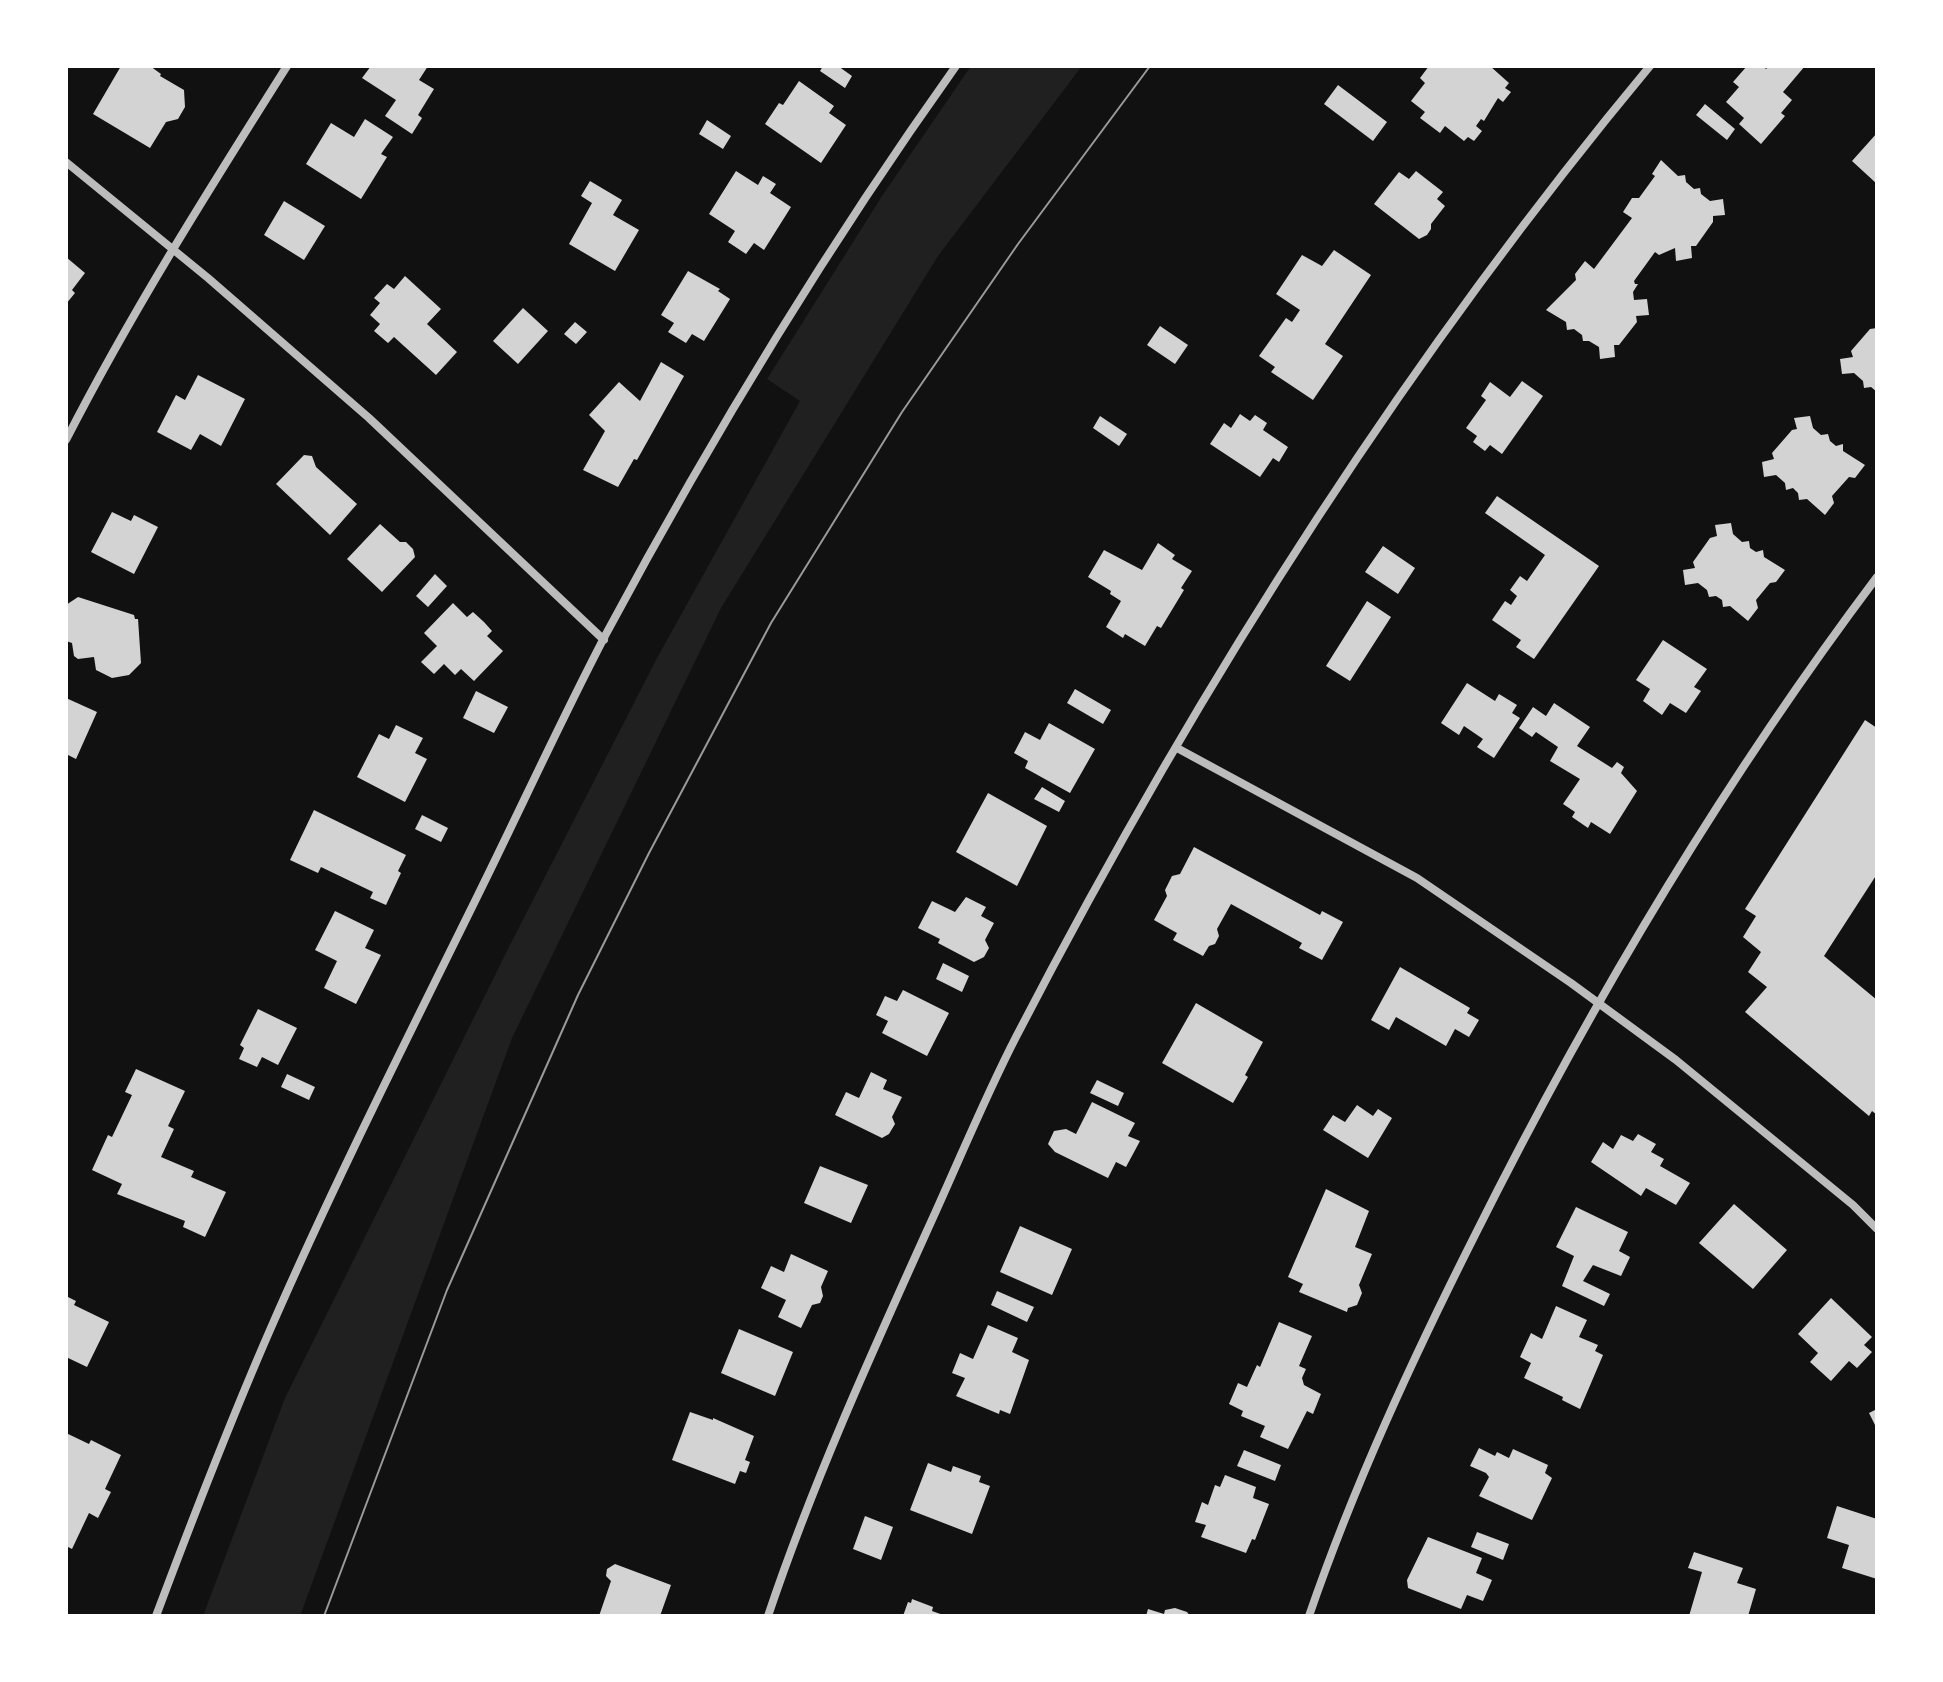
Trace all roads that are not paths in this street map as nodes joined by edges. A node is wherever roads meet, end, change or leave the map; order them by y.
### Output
1 (287, 66) edge
2 (956, 66) edge
3 (1650, 66) edge
4 (66, 162) edge
5 (173, 249) junction
6 (66, 440) edge
7 (1877, 577) edge
8 (604, 640) junction
9 (1177, 748) junction
10 (1597, 1002) junction
11 (1877, 1229) edge
12 (156, 1616) edge
13 (768, 1616) edge
14 (1309, 1616) edge

1 - 5 street
2 - 8 street
3 - 9 street
4 - 5 street
5 - 6 street
5 - 8 street
7 - 10 street
8 - 12 street
9 - 10 street
9 - 13 street
10 - 11 street
10 - 14 street

